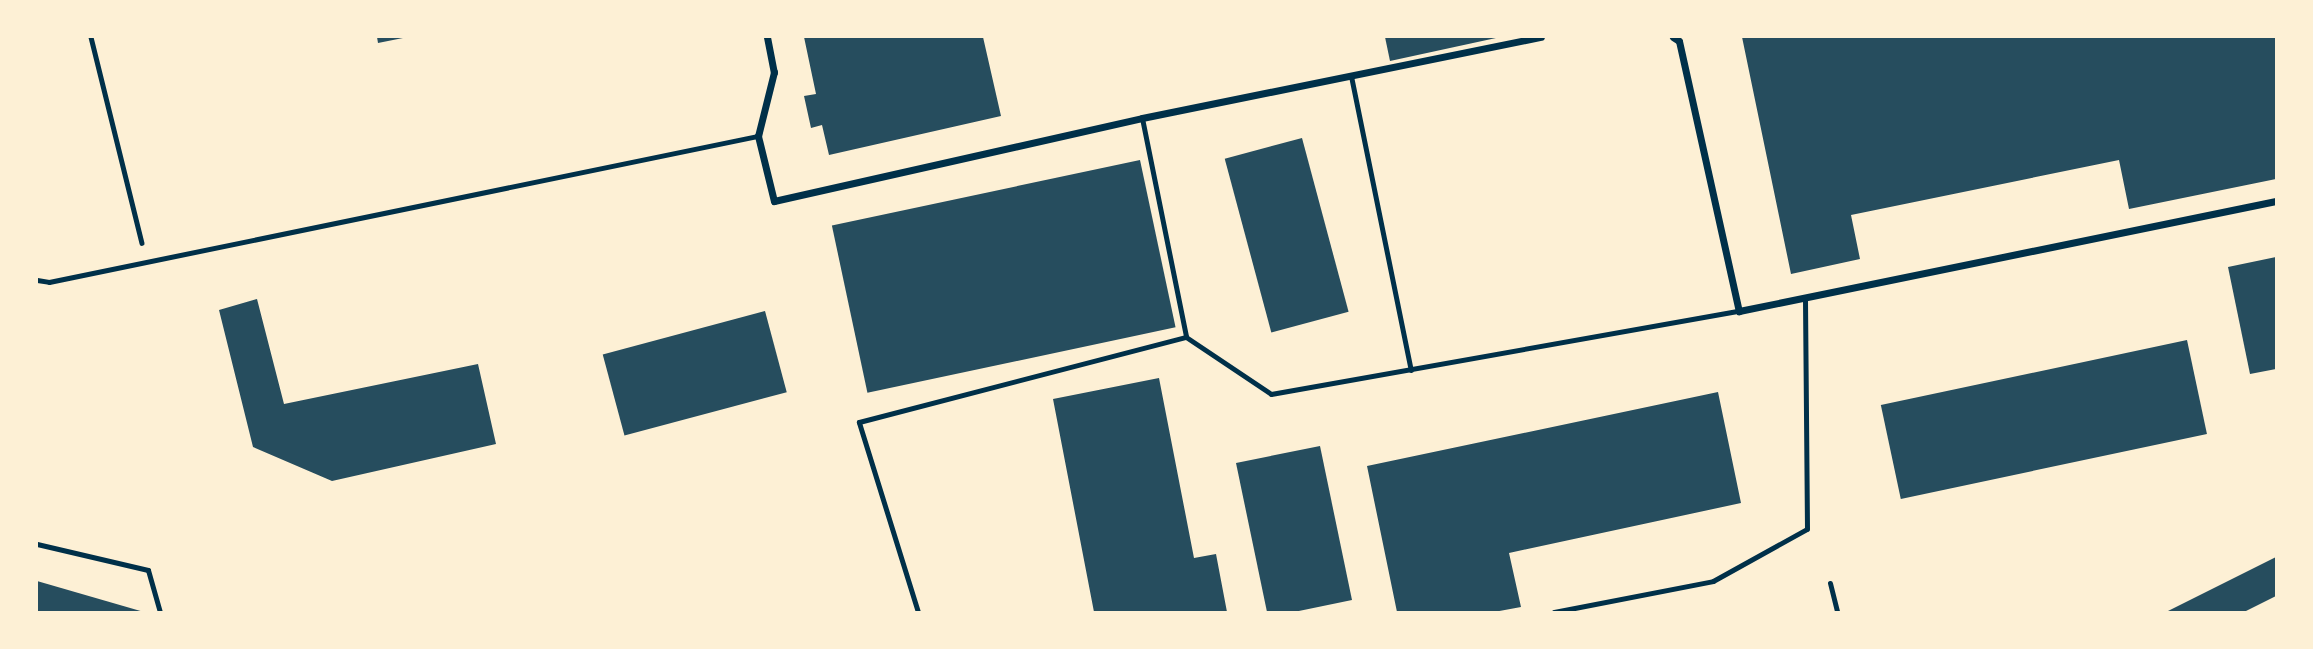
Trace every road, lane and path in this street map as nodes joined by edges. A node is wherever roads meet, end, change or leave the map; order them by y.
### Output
1 (91, 37) edge
2 (767, 37) edge
3 (1541, 37) edge
4 (1673, 37) edge
5 (1351, 76) junction
6 (1142, 118) junction
7 (758, 136) junction
8 (2276, 201) edge
9 (147, 260) junction
10 (37, 280) edge
11 (1805, 298) junction
12 (1739, 311) junction
13 (1186, 337) junction
14 (1411, 370) junction
15 (37, 544) edge
16 (1830, 583) dead end
17 (160, 612) edge
18 (918, 612) edge
19 (1553, 612) edge
20 (1837, 612) edge

1 - 9 path
2 - 7 street
3 - 5 street
4 - 12 street
5 - 6 street
5 - 14 lane
6 - 7 street
6 - 13 lane
7 - 9 lane
8 - 11 street
9 - 10 lane
11 - 12 street
11 - 19 lane
12 - 14 lane
13 - 14 lane
13 - 18 lane
15 - 17 lane
16 - 20 lane

